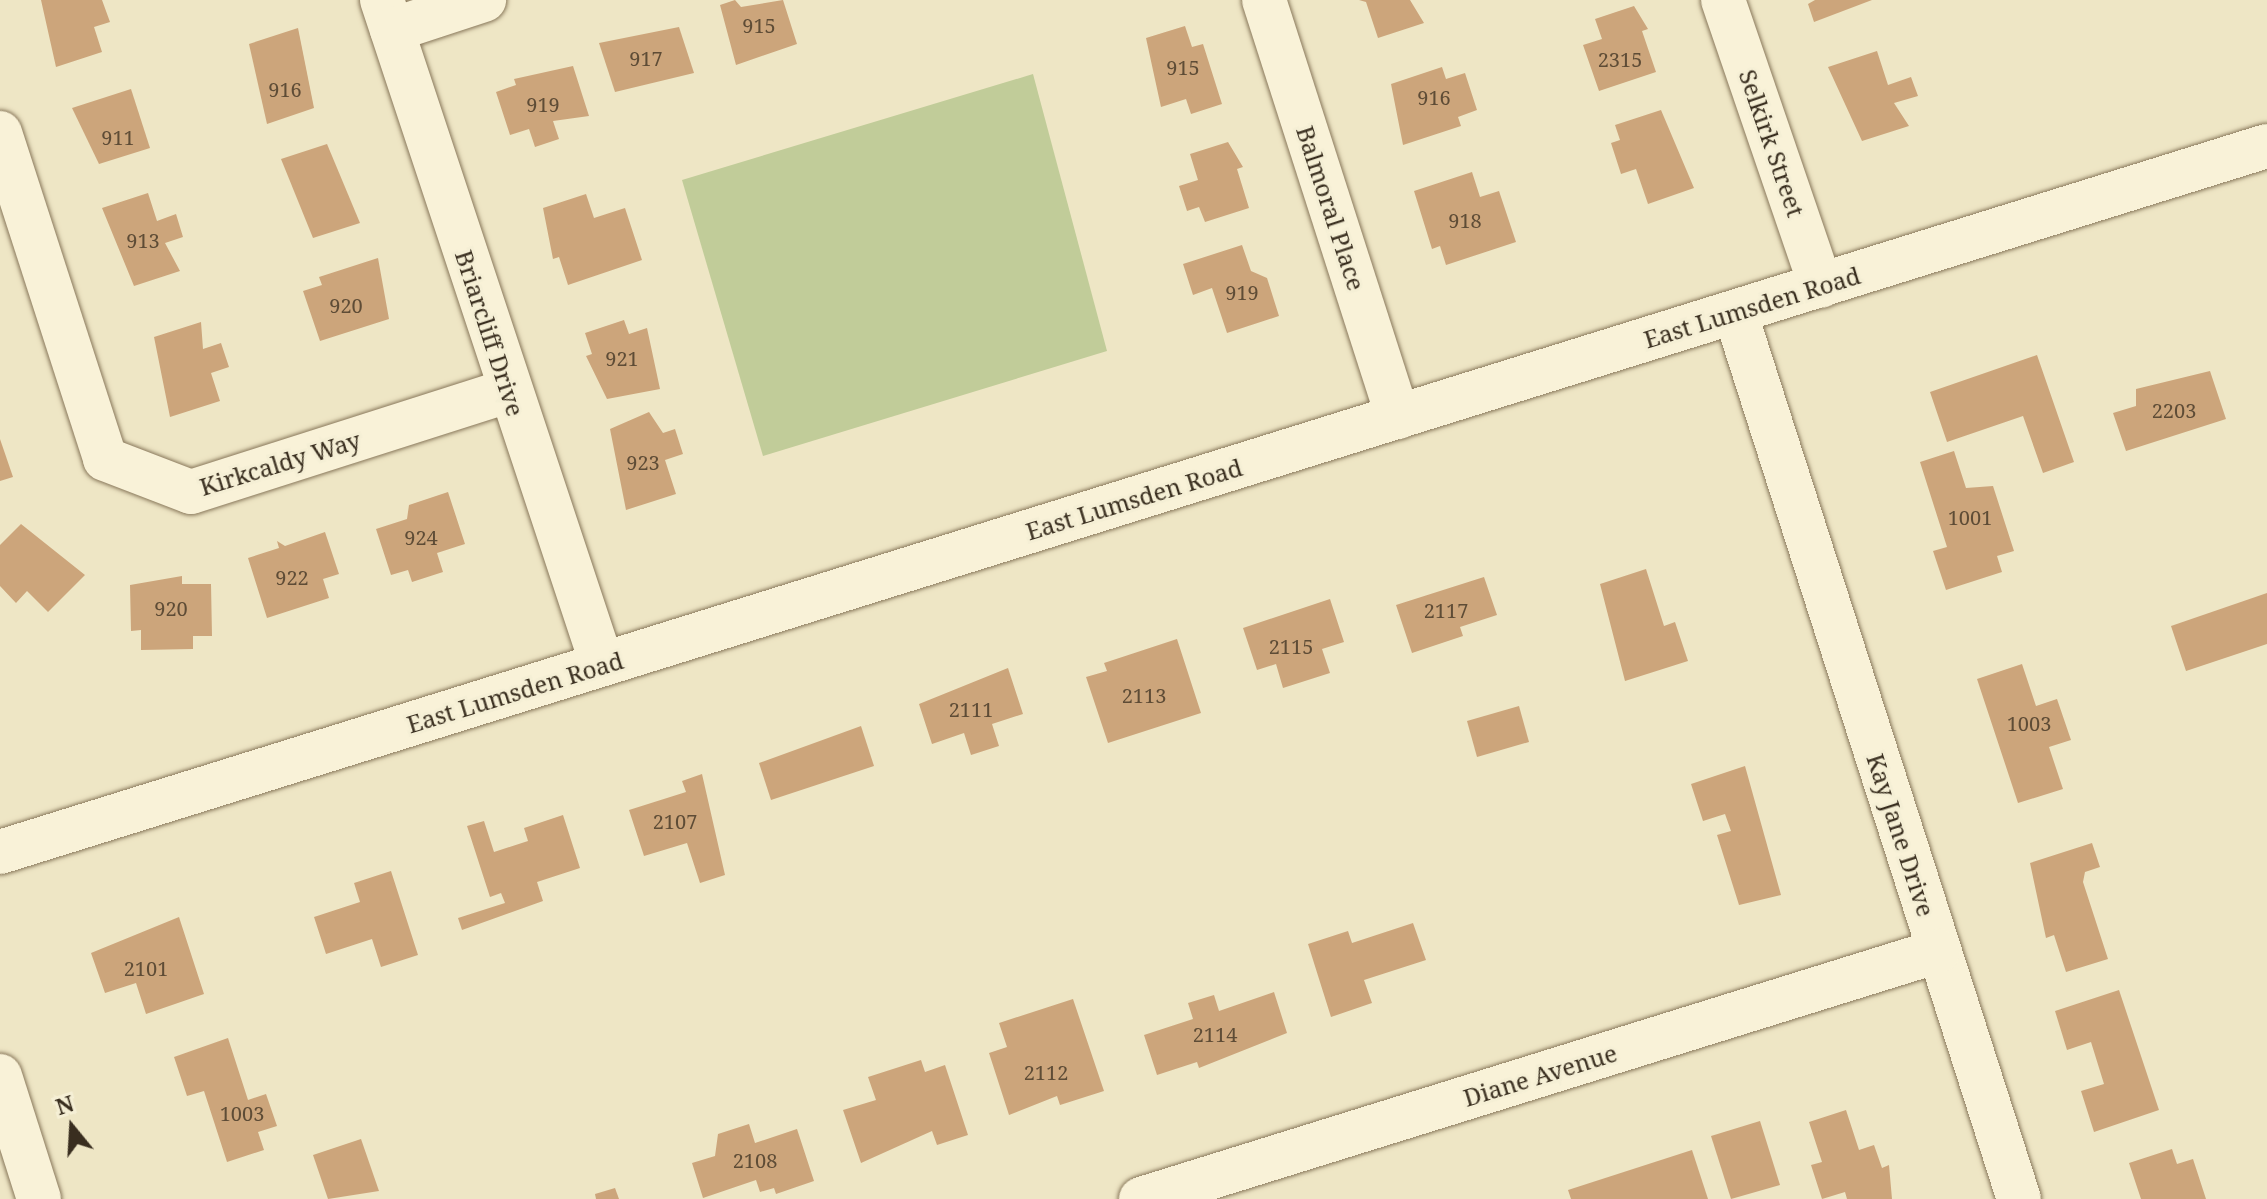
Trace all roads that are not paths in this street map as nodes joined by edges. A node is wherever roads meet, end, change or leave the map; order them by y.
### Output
1 (484, 0) edge
2 (1264, 0) edge
3 (1723, 0) edge
4 (387, 15) edge
5 (0, 133) edge
6 (2267, 146) edge
7 (1821, 286) junction
8 (1735, 312) junction
9 (508, 391) junction
10 (1398, 417) junction
11 (602, 664) junction
12 (0, 852) edge
13 (1938, 951) junction
14 (0, 1076) edge
15 (39, 1199) edge
16 (1141, 1199) edge
17 (2019, 1199) edge

1 - 4 street
2 - 10 street, Balmoral Place
3 - 7 street, Selkirk Street
4 - 9 street, Briarcliff Drive
5 - 9 street, Kirkcaldy Way
6 - 7 street, East Lumsden Road
7 - 8 street, East Lumsden Road
8 - 10 street, East Lumsden Road
8 - 13 street, Kay Jane Drive
9 - 11 street, Briarcliff Drive
10 - 11 street, East Lumsden Road
11 - 12 street, East Lumsden Road
13 - 16 street, Diane Avenue
13 - 17 street, Kay Jane Drive
14 - 15 street

